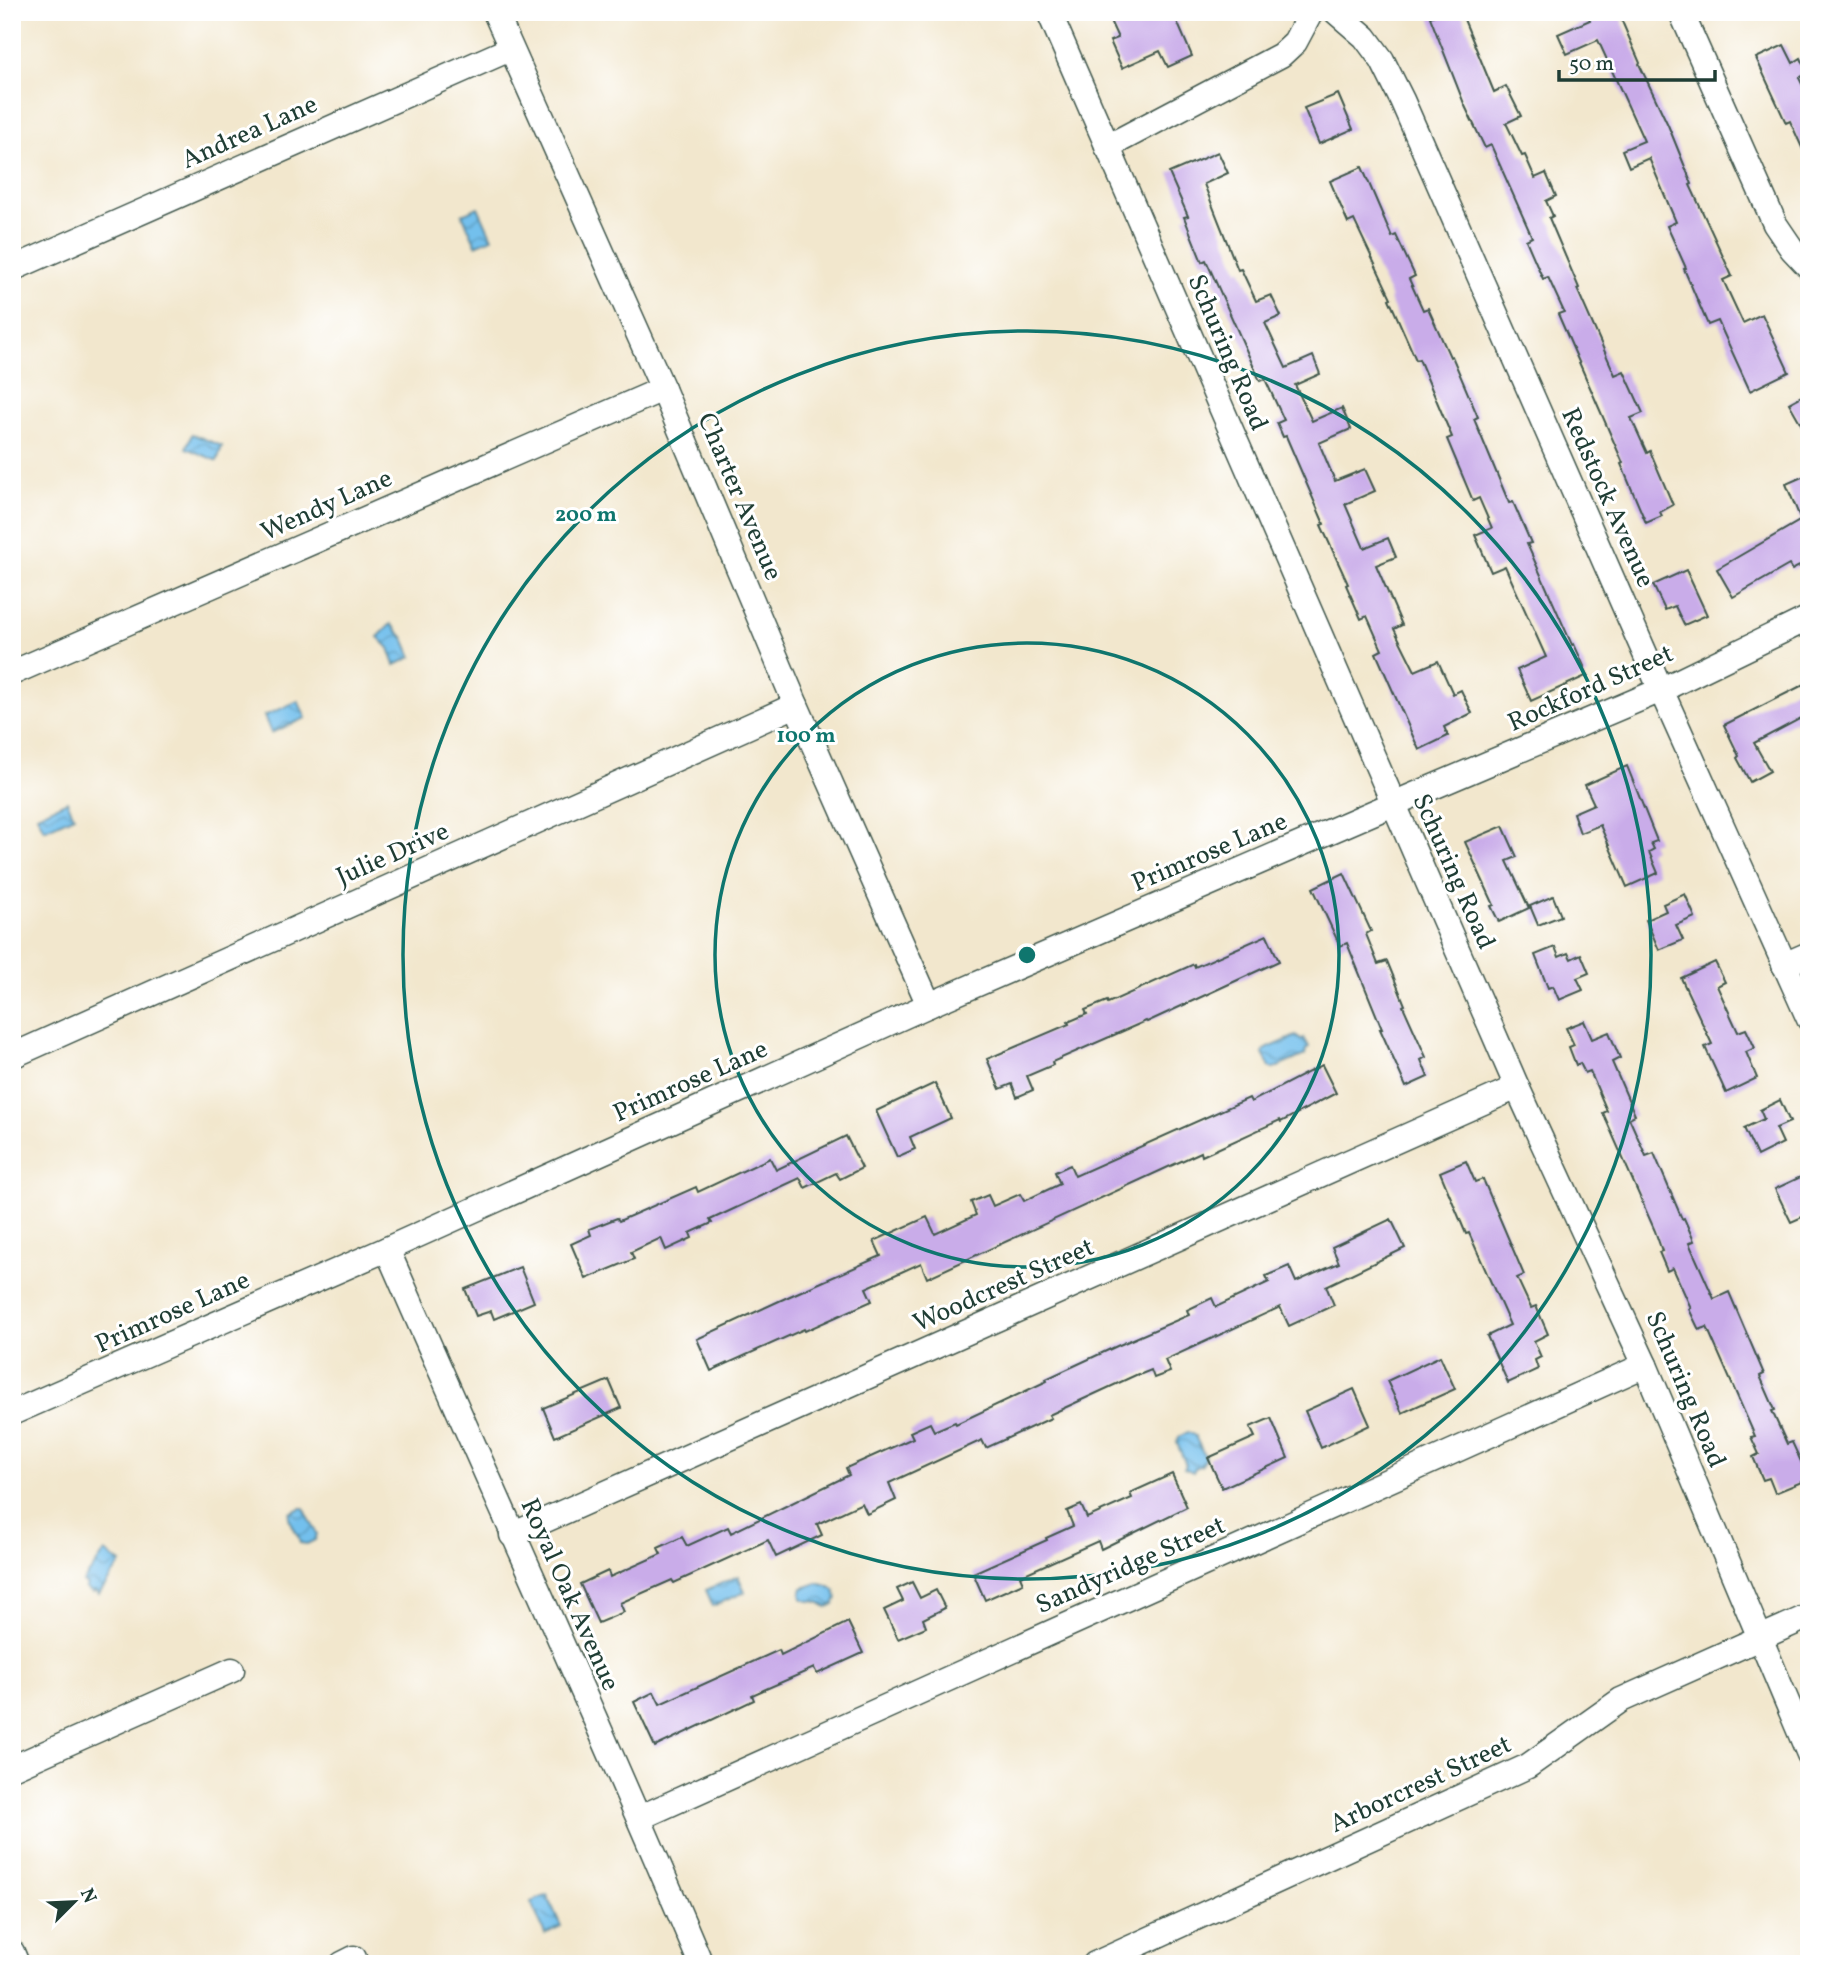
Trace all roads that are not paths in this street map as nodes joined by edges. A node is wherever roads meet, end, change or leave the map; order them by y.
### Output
1 (495, 12) edge
2 (1049, 12) edge
3 (1311, 12) edge
4 (1336, 12) edge
5 (1681, 12) edge
6 (510, 48) junction
7 (1107, 147) junction
8 (1809, 267) edge
9 (12, 269) edge
10 (663, 389) junction
11 (1809, 618) edge
12 (12, 673) edge
13 (1661, 690) junction
14 (796, 705) junction
15 (1392, 804) junction
16 (1809, 954) edge
17 (1784, 965) junction
18 (929, 1005) junction
19 (1809, 1019) edge
20 (12, 1056) edge
21 (1517, 1087) junction
22 (387, 1249) junction
23 (1645, 1364) junction
24 (12, 1413) edge
25 (512, 1535) junction
26 (1809, 1616) edge
27 (1759, 1637) junction
28 (232, 1670) dead end
29 (1809, 1754) edge
30 (12, 1768) edge
31 (639, 1818) junction
32 (12, 1952) edge
33 (17, 1964) edge
34 (701, 1964) edge
35 (1095, 1964) edge

1 - 6 street, Charter Avenue
2 - 7 street, Schuring Road
3 - 7 street
4 - 13 street, Redstock Avenue
5 - 8 street
6 - 9 street, Andrea Lane
6 - 10 street, Charter Avenue
7 - 15 street, Schuring Road
10 - 12 street, Wendy Lane
10 - 14 street, Charter Avenue
11 - 13 street, Rockford Street
13 - 15 street, Rockford Street
13 - 17 street, Redstock Avenue
14 - 18 street, Charter Avenue
14 - 20 street, Julie Drive
15 - 18 street, Primrose Lane
15 - 21 street, Schuring Road
16 - 17 street
17 - 19 street, Redstock Avenue
18 - 22 street, Primrose Lane
21 - 23 street, Schuring Road
21 - 25 street, Woodcrest Street
22 - 24 street, Primrose Lane
22 - 25 street, Royal Oak Avenue
23 - 27 street, Schuring Road
23 - 31 street, Sandyridge Street
25 - 31 street, Royal Oak Avenue
26 - 27 street, Arborcrest Street
27 - 29 street, Schuring Road
27 - 35 street, Arborcrest Street
28 - 30 street
31 - 34 street, Royal Oak Avenue
32 - 33 street

